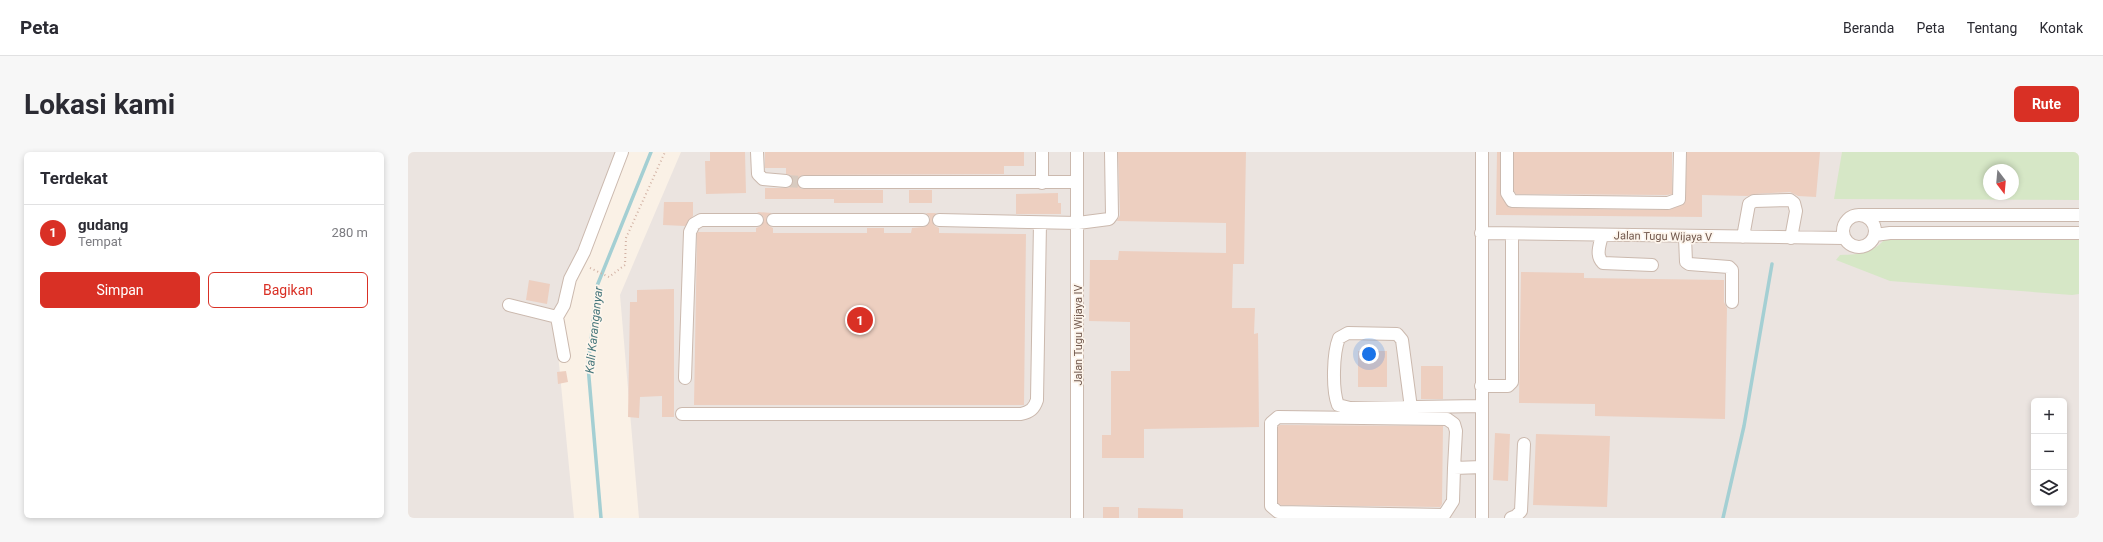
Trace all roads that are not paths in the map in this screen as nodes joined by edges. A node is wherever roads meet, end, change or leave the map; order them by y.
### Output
1 (622, 152) edge
2 (756, 152) edge
3 (1042, 152) edge
4 (1077, 152) edge
5 (1111, 152) edge
6 (1482, 152) edge
7 (1507, 152) edge
8 (1680, 152) edge
9 (786, 181) tunnel mouth
10 (804, 182) tunnel mouth
11 (1078, 182) junction
12 (1042, 183) junction
13 (1860, 215) junction
14 (2079, 215) edge
15 (756, 220) dead end
16 (773, 220) dead end
17 (922, 220) dead end
18 (939, 220) dead end
19 (1040, 223) junction
20 (1078, 223) junction
21 (1482, 233) junction
22 (2079, 233) edge
23 (1512, 234) junction
24 (1602, 235) junction
25 (1875, 235) junction
26 (1743, 236) junction
27 (1685, 237) junction
28 (1791, 238) junction
29 (1844, 238) junction
30 (1652, 265) dead end
31 (1732, 302) dead end
32 (509, 305) dead end
33 (557, 317) junction
34 (564, 356) dead end
35 (685, 378) dead end
36 (1481, 386) junction
37 (1481, 406) junction
38 (1411, 408) junction
39 (682, 414) dead end
40 (1524, 444) dead end
41 (1482, 467) junction
42 (1454, 468) junction
43 (1077, 518) edge
44 (1482, 518) edge
45 (1511, 518) edge

1 - 33 street
2 - 9 street
3 - 12 street
4 - 11 street, Jalan Tugu Wijaya IV
5 - 20 street
6 - 21 street
7 - 8 street
10 - 12 street
11 - 12 street
11 - 20 street, Jalan Tugu Wijaya IV
13 - 14 street
13 - 25 street
13 - 29 street
15 - 35 street
16 - 17 street
18 - 19 street
19 - 20 street
19 - 39 street
20 - 43 street, Jalan Tugu Wijaya IV
21 - 23 street, Jalan Tugu Wijaya V
21 - 36 street
22 - 25 street
23 - 24 street, Jalan Tugu Wijaya V
23 - 36 street
24 - 27 street, Jalan Tugu Wijaya V
24 - 30 street
25 - 29 street
26 - 27 street, Jalan Tugu Wijaya V
26 - 28 street, Jalan Tugu Wijaya V
26 - 28 street
27 - 31 street
28 - 29 street, Jalan Tugu Wijaya V
32 - 33 street
33 - 34 street
36 - 37 street
37 - 38 street
37 - 41 street
38 - 38 street
40 - 45 street
41 - 42 street
41 - 44 street
42 - 42 street

